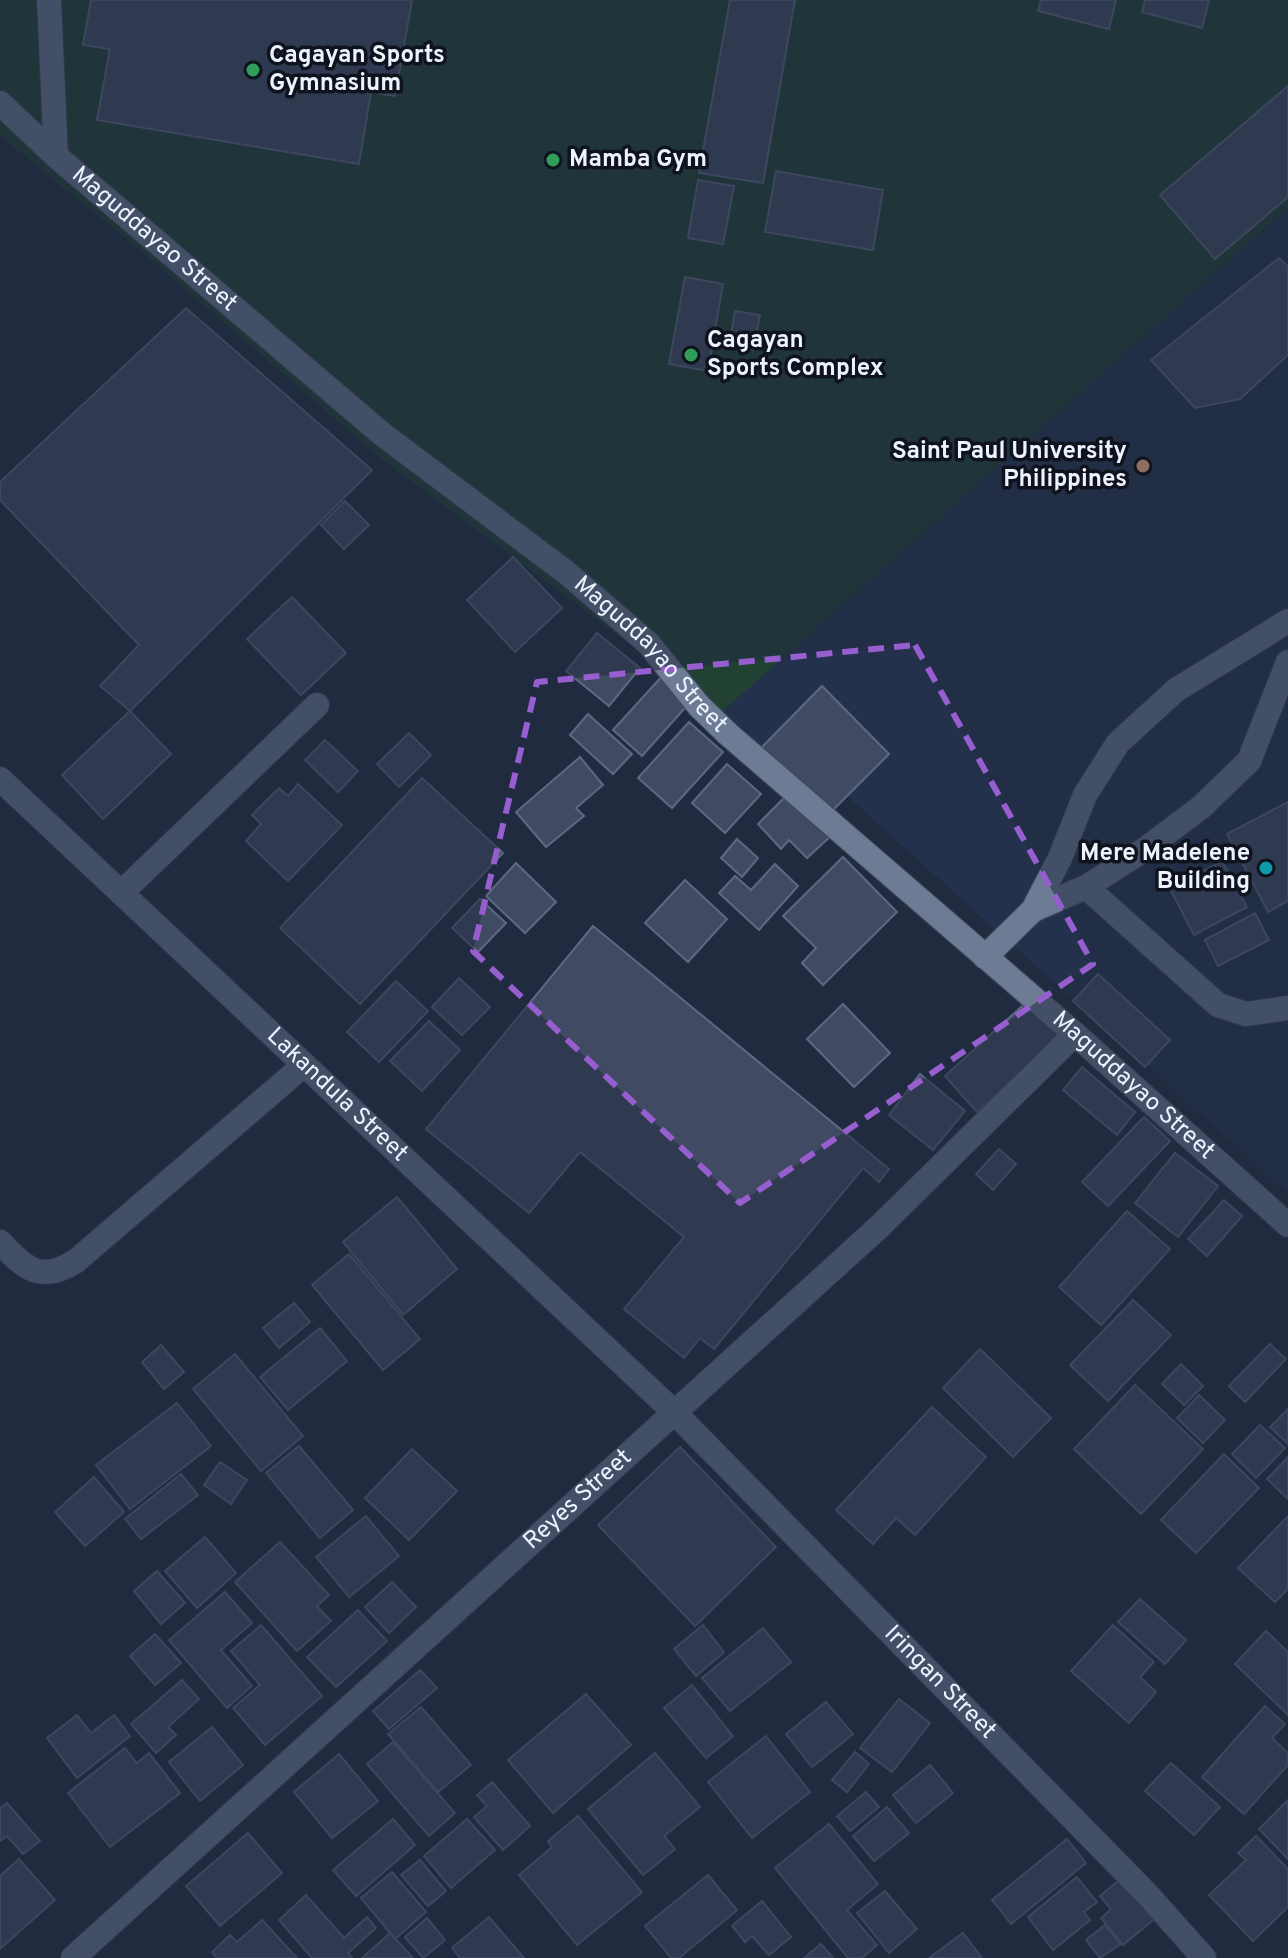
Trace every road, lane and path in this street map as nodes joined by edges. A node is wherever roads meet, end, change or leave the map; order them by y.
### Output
1 (47, 1) edge
2 (0, 103) edge
3 (56, 156) junction
4 (1288, 621) edge
5 (1288, 662) edge
6 (317, 705) dead end
7 (0, 779) edge
8 (1086, 887) junction
9 (121, 893) junction
10 (1033, 910) junction
11 (985, 957) junction
12 (1288, 1008) edge
13 (1075, 1034) junction
14 (304, 1065) junction
15 (1288, 1225) edge
16 (0, 1242) edge
17 (673, 1411) junction
18 (73, 1958) edge
19 (1204, 1958) edge

1 - 3 street
2 - 3 street, Maguddayao Street
3 - 11 street, Maguddayao Street
4 - 10 street
5 - 8 street
6 - 9 street
7 - 9 street, Lakandula Street
8 - 10 street
8 - 12 street
9 - 14 street, Lakandula Street
10 - 11 street
11 - 13 street, Maguddayao Street
13 - 15 street, Maguddayao Street
13 - 17 street, Reyes Street
14 - 16 street
14 - 17 street, Lakandula Street
17 - 18 street, Reyes Street
17 - 19 street, Iringan Street

